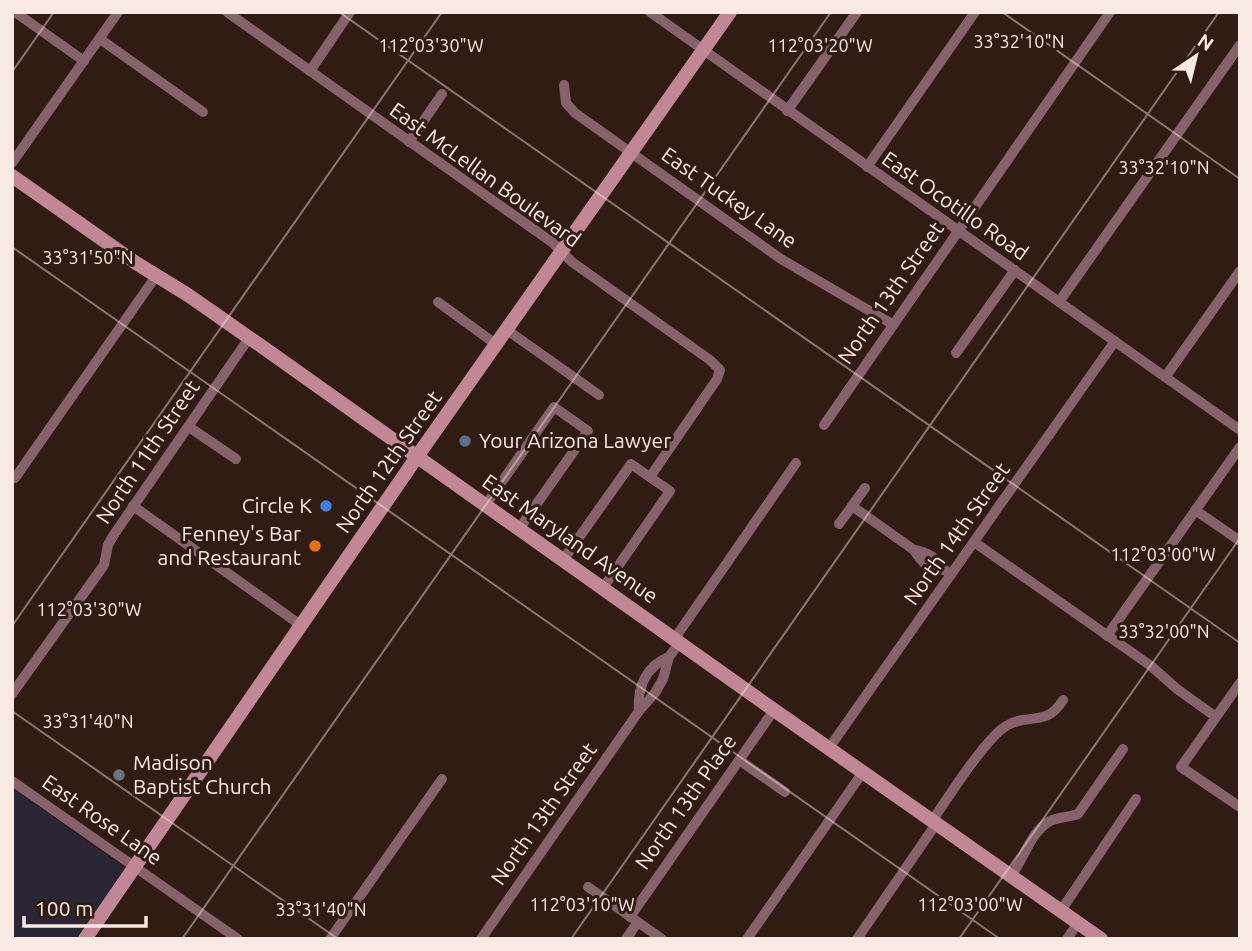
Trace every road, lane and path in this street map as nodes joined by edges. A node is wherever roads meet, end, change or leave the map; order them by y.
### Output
1 (15, 12) edge
2 (118, 12) edge
3 (227, 12) edge
4 (350, 12) edge
5 (650, 12) edge
6 (730, 12) edge
7 (857, 12) edge
8 (975, 12) edge
9 (1110, 12) edge
10 (100, 39) junction
11 (1240, 45) edge
12 (704, 51) junction
13 (84, 61) junction
14 (310, 71) junction
15 (564, 85) dead end
16 (442, 94) dead end
17 (787, 111) junction
18 (203, 112) dead end
19 (409, 142) junction
20 (632, 153) junction
21 (12, 163) edge
22 (867, 167) junction
23 (12, 176) edge
24 (957, 231) junction
25 (562, 253) junction
26 (1014, 270) junction
27 (1240, 271) edge
28 (156, 276) junction
29 (438, 302) dead end
30 (1059, 302) junction
31 (892, 324) junction
32 (507, 330) junction
33 (249, 338) junction
34 (1115, 341) junction
35 (497, 345) junction
36 (957, 353) dead end
37 (1166, 376) junction
38 (599, 396) dead end
39 (824, 425) dead end
40 (189, 427) junction
41 (1240, 430) edge
42 (1240, 447) edge
43 (417, 457) junction
44 (236, 459) dead end
45 (796, 463) dead end
46 (650, 477) junction
47 (15, 478) dead end
48 (865, 488) dead end
49 (133, 506) junction
50 (485, 506) junction
51 (852, 506) junction
52 (1195, 510) junction
53 (839, 524) dead end
54 (519, 529) junction
55 (1240, 541) edge
56 (974, 542) junction
57 (563, 560) junction
58 (947, 573) junction
59 (603, 588) junction
60 (302, 626) junction
61 (1107, 636) junction
62 (677, 640) junction
63 (669, 657) junction
64 (1240, 683) edge
65 (12, 695) edge
66 (1063, 700) dead end
67 (774, 710) junction
68 (639, 711) junction
69 (1216, 717) junction
70 (829, 748) junction
71 (1123, 749) dead end
72 (739, 760) junction
73 (863, 772) junction
74 (442, 779) dead end
75 (12, 781) edge
76 (785, 792) dead end
77 (1136, 799) dead end
78 (1240, 807) edge
79 (934, 823) junction
80 (135, 867) junction
81 (1010, 877) junction
82 (588, 887) dead end
83 (1060, 912) junction
84 (634, 919) junction
85 (1078, 923) junction
86 (85, 939) edge
87 (238, 939) edge
88 (330, 939) edge
89 (481, 939) edge
90 (626, 939) edge
91 (662, 939) edge
92 (747, 939) edge
93 (857, 939) edge
94 (1067, 939) edge
95 (1101, 939) edge

1 - 13 street
2 - 10 street
3 - 14 street, East McLellan Boulevard
4 - 14 street
5 - 12 street, East Ocotillo Road
6 - 12 street, North 12th Street
7 - 17 street
8 - 22 street
9 - 24 street, North 13th Street
10 - 13 street
10 - 18 street
11 - 30 street
12 - 17 street, East Ocotillo Road
12 - 20 street, North 12th Street
13 - 21 street
14 - 19 street, East McLellan Boulevard
15 - 20 street, East Tuckey Lane
16 - 19 street
17 - 22 street, East Ocotillo Road
19 - 25 street, East McLellan Boulevard
20 - 25 street, North 12th Street
20 - 31 street, East Tuckey Lane
22 - 24 street, East Ocotillo Road
23 - 28 street, East Maryland Avenue
24 - 26 street, East Ocotillo Road
24 - 31 street, North 13th Street
25 - 32 street, North 12th Street
25 - 46 street, East McLellan Boulevard
26 - 30 street, East Ocotillo Road
26 - 36 street
27 - 37 street
28 - 33 street, East Maryland Avenue
28 - 47 street
29 - 35 street
30 - 34 street, East Ocotillo Road
31 - 39 street, North 13th Street
32 - 35 street, North 12th Street
32 - 38 street
33 - 40 street, North 11th Street
33 - 43 street, East Maryland Avenue
34 - 37 street, East Ocotillo Road
34 - 56 street, North 14th Street
35 - 43 street, North 12th Street
37 - 41 street, East Ocotillo Road
40 - 44 street
40 - 49 street, North 11th Street
42 - 52 street
43 - 50 street, East Maryland Avenue
43 - 60 street, North 12th Street
45 - 62 street, North 13th Street
46 - 57 street
46 - 59 street
48 - 51 street
49 - 60 street
49 - 65 street, North 11th Street
50 - 54 street, East Maryland Avenue
50 - 54 street
51 - 53 street
51 - 58 street
52 - 55 street
52 - 61 street
54 - 57 street, East Maryland Avenue
56 - 58 street, North 14th Street
56 - 61 street
57 - 59 street, East Maryland Avenue
58 - 70 street, North 14th Street
59 - 62 street, East Maryland Avenue
60 - 80 street, North 12th Street
61 - 69 street
62 - 63 street, North 13th Street
62 - 67 street, East Maryland Avenue
63 - 68 street, North 13th Street
63 - 68 street, North 13th Street
64 - 69 street
66 - 79 street
67 - 70 street, East Maryland Avenue
67 - 72 street, North 13th Place
68 - 89 street, North 13th Street
69 - 78 street
70 - 73 street, East Maryland Avenue
71 - 81 street
72 - 76 street
72 - 84 street, North 13th Place
73 - 79 street, East Maryland Avenue
73 - 92 street
74 - 88 street
75 - 80 street, East Rose Lane
77 - 83 street
79 - 81 street, East Maryland Avenue
79 - 93 street
80 - 86 street, North 12th Street
80 - 87 street, East Rose Lane
81 - 83 street, East Maryland Avenue
82 - 84 street
83 - 85 street, East Maryland Avenue
84 - 90 street, North 13th Place
84 - 91 street
85 - 94 street
85 - 95 street, East Maryland Avenue

